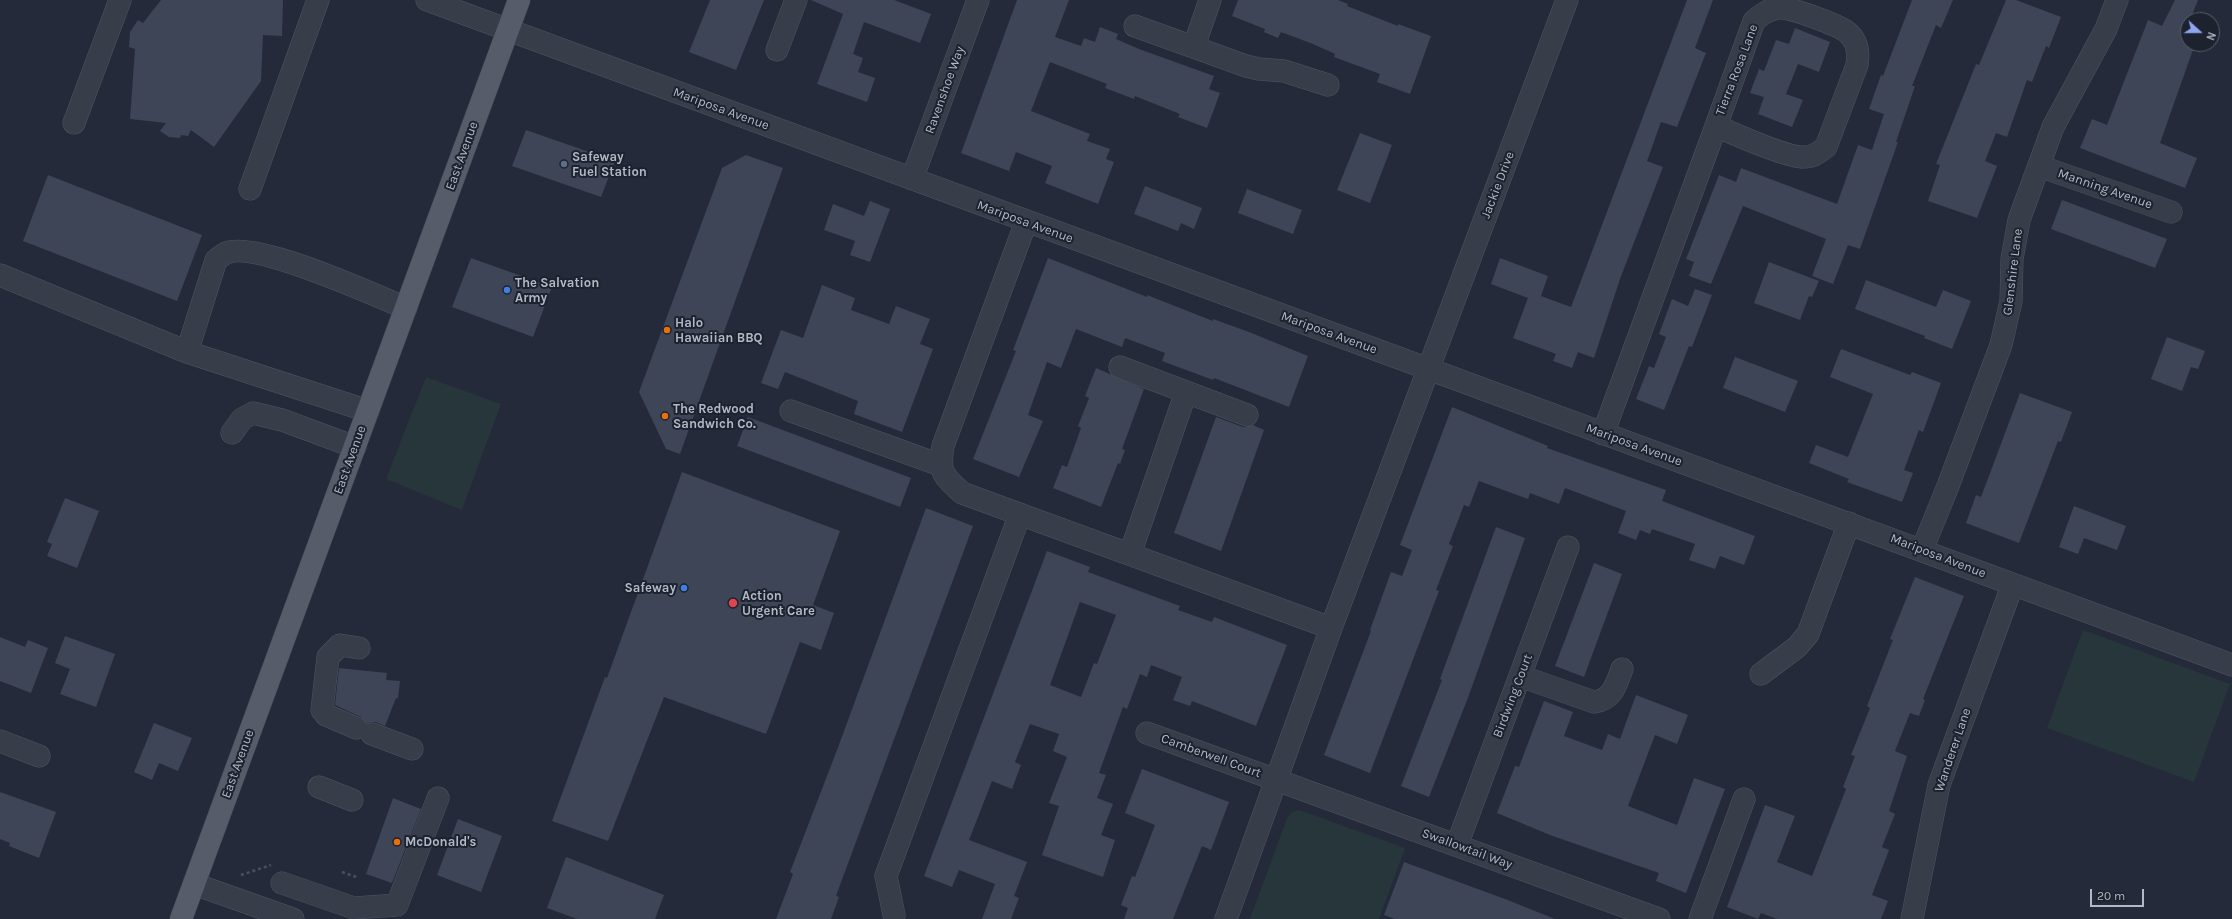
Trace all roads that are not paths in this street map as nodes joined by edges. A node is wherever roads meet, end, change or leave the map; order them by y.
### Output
1 (120, 0) edge
2 (318, 0) edge
3 (427, 0) edge
4 (519, 0) edge
5 (796, 0) edge
6 (978, 0) edge
7 (1210, 0) edge
8 (1567, 0) edge
9 (2117, 0) edge
10 (1135, 26) dead end
11 (509, 29) junction
12 (1194, 46) junction
13 (777, 50) dead end
14 (1328, 85) dead end
15 (74, 123) dead end
16 (1716, 126) junction
17 (2039, 166) junction
18 (912, 179) junction
19 (250, 189) dead end
20 (2171, 212) dead end
21 (1026, 222) junction
22 (0, 275) edge
23 (406, 308) junction
24 (187, 352) junction
25 (1120, 367) dead end
26 (1428, 370) junction
27 (1186, 392) junction
28 (368, 411) junction
29 (791, 411) dead end
30 (1247, 415) dead end
31 (232, 433) dead end
32 (1603, 434) junction
33 (355, 448) junction
34 (940, 465) junction
35 (1020, 514) junction
36 (1849, 523) junction
37 (1568, 547) dead end
38 (1922, 550) junction
39 (1130, 554) junction
40 (2012, 586) junction
41 (1331, 628) junction
42 (359, 648) dead end
43 (2232, 665) edge
44 (1622, 669) dead end
45 (1761, 674) dead end
46 (1520, 676) junction
47 (1147, 733) dead end
48 (0, 741) edge
49 (412, 749) dead end
50 (39, 756) dead end
51 (1276, 779) junction
52 (319, 787) dead end
53 (438, 798) dead end
54 (1744, 799) dead end
55 (352, 800) dead end
56 (1457, 845) junction
57 (278, 874) road end
58 (194, 884) junction
59 (894, 915) dead end
60 (181, 919) edge
61 (293, 919) edge
62 (1226, 919) edge
63 (1659, 919) edge
64 (1700, 919) edge
65 (1912, 919) edge

1 - 15 street
2 - 19 street
3 - 11 street, Mariposa Avenue
4 - 11 main road, East Avenue
5 - 13 street
6 - 18 street, Ravenshoe Way
7 - 12 street
8 - 26 street, Jackie Drive
9 - 17 street, Glenshire Lane
10 - 12 street
11 - 18 street, Mariposa Avenue
11 - 23 main road, East Avenue
12 - 14 street
16 - 16 street, Tierra Rosa Lane
16 - 32 street, Tierra Rosa Lane
17 - 20 street, Manning Avenue
17 - 38 street, Glenshire Lane
18 - 21 street, Mariposa Avenue
21 - 26 street, Mariposa Avenue
21 - 34 street
22 - 24 street
23 - 24 street
23 - 28 main road, East Avenue
24 - 28 street
25 - 27 street
26 - 32 street, Mariposa Avenue
26 - 41 street, Jackie Drive
27 - 30 street
27 - 39 street
28 - 33 main road, East Avenue
29 - 34 street
31 - 33 street
32 - 36 street, Mariposa Avenue
33 - 58 main road, East Avenue
34 - 35 street
35 - 39 street
35 - 59 street
36 - 38 street, Mariposa Avenue
36 - 45 street
37 - 46 street, Birdwing Court
38 - 40 street, Mariposa Avenue
39 - 41 street
40 - 43 street, Mariposa Avenue
40 - 65 street, Wanderer Lane
41 - 51 street, Jackie Drive
42 - 49 street
44 - 46 street
46 - 56 street, Birdwing Court
47 - 51 street, Camberwell Court
48 - 50 street
51 - 56 street, Swallowtail Way
51 - 62 street, Jackie Drive
52 - 55 street
53 - 57 street
54 - 64 street
56 - 63 street, Swallowtail Way
58 - 60 main road, East Avenue
58 - 61 street

